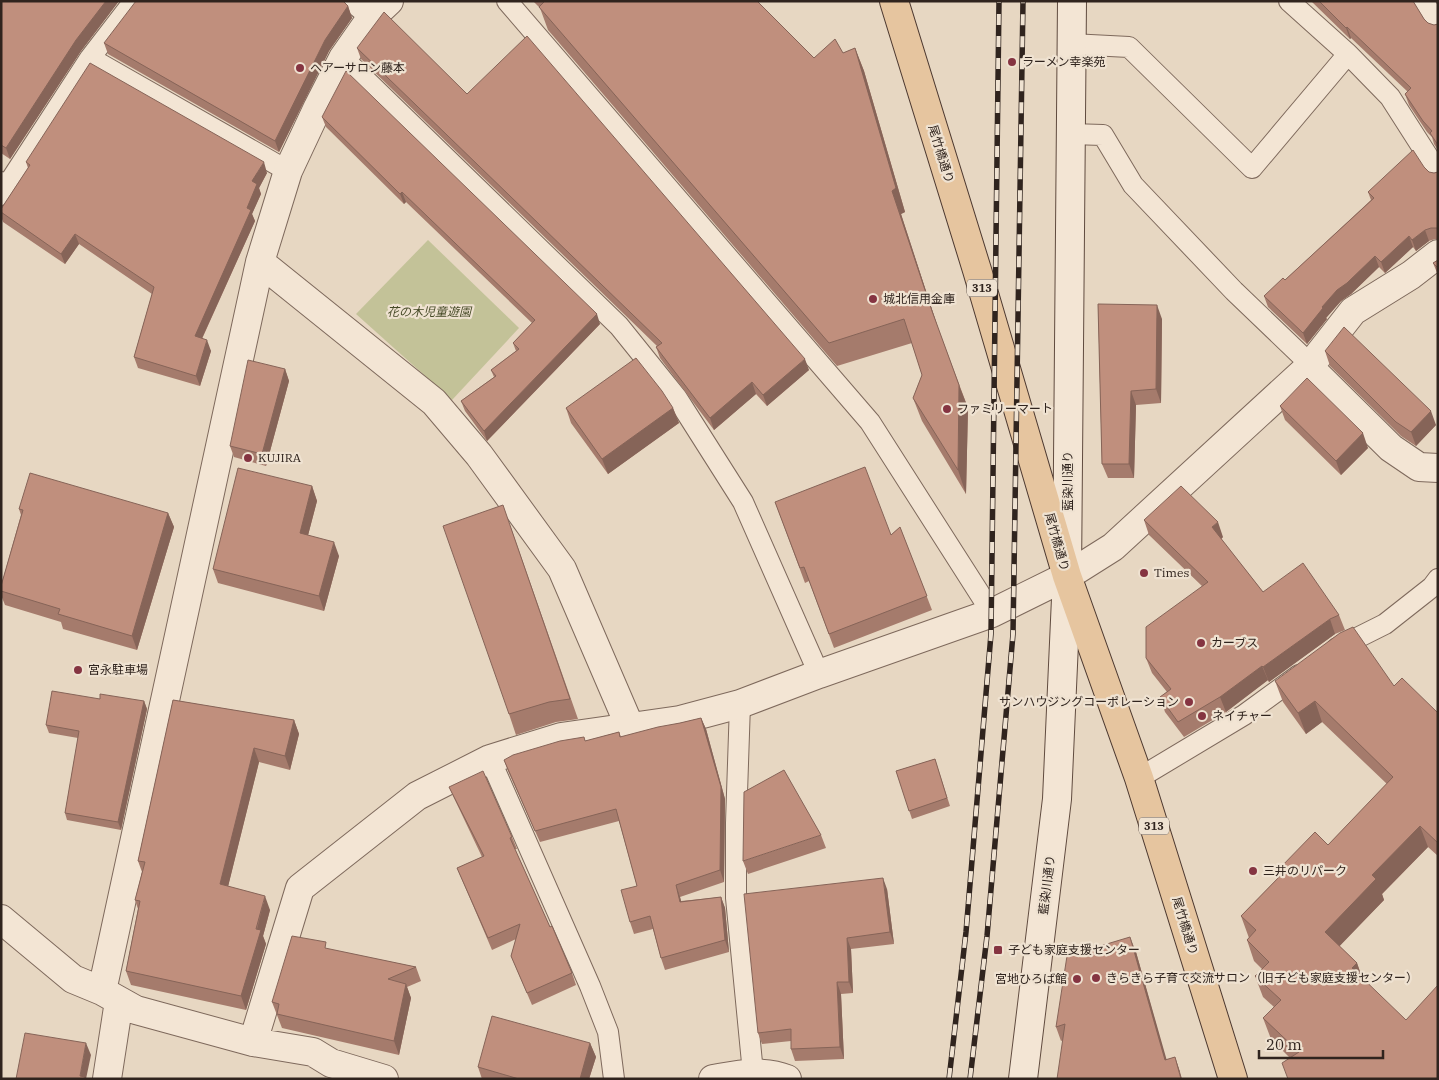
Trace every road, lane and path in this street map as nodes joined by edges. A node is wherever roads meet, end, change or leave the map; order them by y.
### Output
1 (134, 1) edge
2 (507, 1) edge
3 (894, 1) edge
4 (1072, 1) edge
5 (1289, 1) edge
6 (1423, 1) edge
7 (370, 7) edge
8 (1438, 24) edge
9 (1071, 44) junction
10 (1348, 54) junction
11 (90, 58) junction
12 (343, 58) junction
13 (1070, 134) junction
14 (288, 170) junction
15 (1438, 172) edge
16 (3, 190) edge
17 (1438, 254) edge
18 (260, 262) junction
19 (1308, 364) junction
20 (1438, 468) edge
21 (1067, 576) junction
22 (1438, 580) edge
23 (992, 613) junction
24 (819, 674) junction
25 (740, 704) junction
26 (630, 727) junction
27 (490, 759) junction
28 (1139, 778) junction
29 (1, 919) edge
30 (111, 996) junction
31 (253, 1042) junction
32 (753, 1073) junction
33 (107, 1079) edge
34 (384, 1079) edge
35 (614, 1079) edge
36 (713, 1079) edge
37 (786, 1079) edge
38 (1023, 1079) edge
39 (1233, 1079) edge

1 - 11 lane
2 - 23 lane
3 - 21 main road, 尾竹橋通り / 313
4 - 9 street, 藍染川通り
5 - 10 lane
6 - 8 lane
7 - 12 street
9 - 10 lane
9 - 13 street, 藍染川通り
10 - 15 lane
11 - 14 lane
11 - 16 lane
12 - 14 street
12 - 24 lane
13 - 19 lane
13 - 21 street, 藍染川通り
14 - 18 street
17 - 19 street
18 - 26 street
18 - 30 street
19 - 20 street
19 - 21 street
21 - 23 street
21 - 28 main road, 尾竹橋通り / 313
21 - 38 street, 藍染川通り
22 - 28 lane
23 - 24 street
24 - 25 street
25 - 26 street
25 - 32 lane
26 - 27 street
27 - 31 street
27 - 35 lane
28 - 39 main road, 尾竹橋通り / 313
29 - 30 street
30 - 31 street
30 - 33 street
31 - 34 street
32 - 36 street
32 - 37 street

